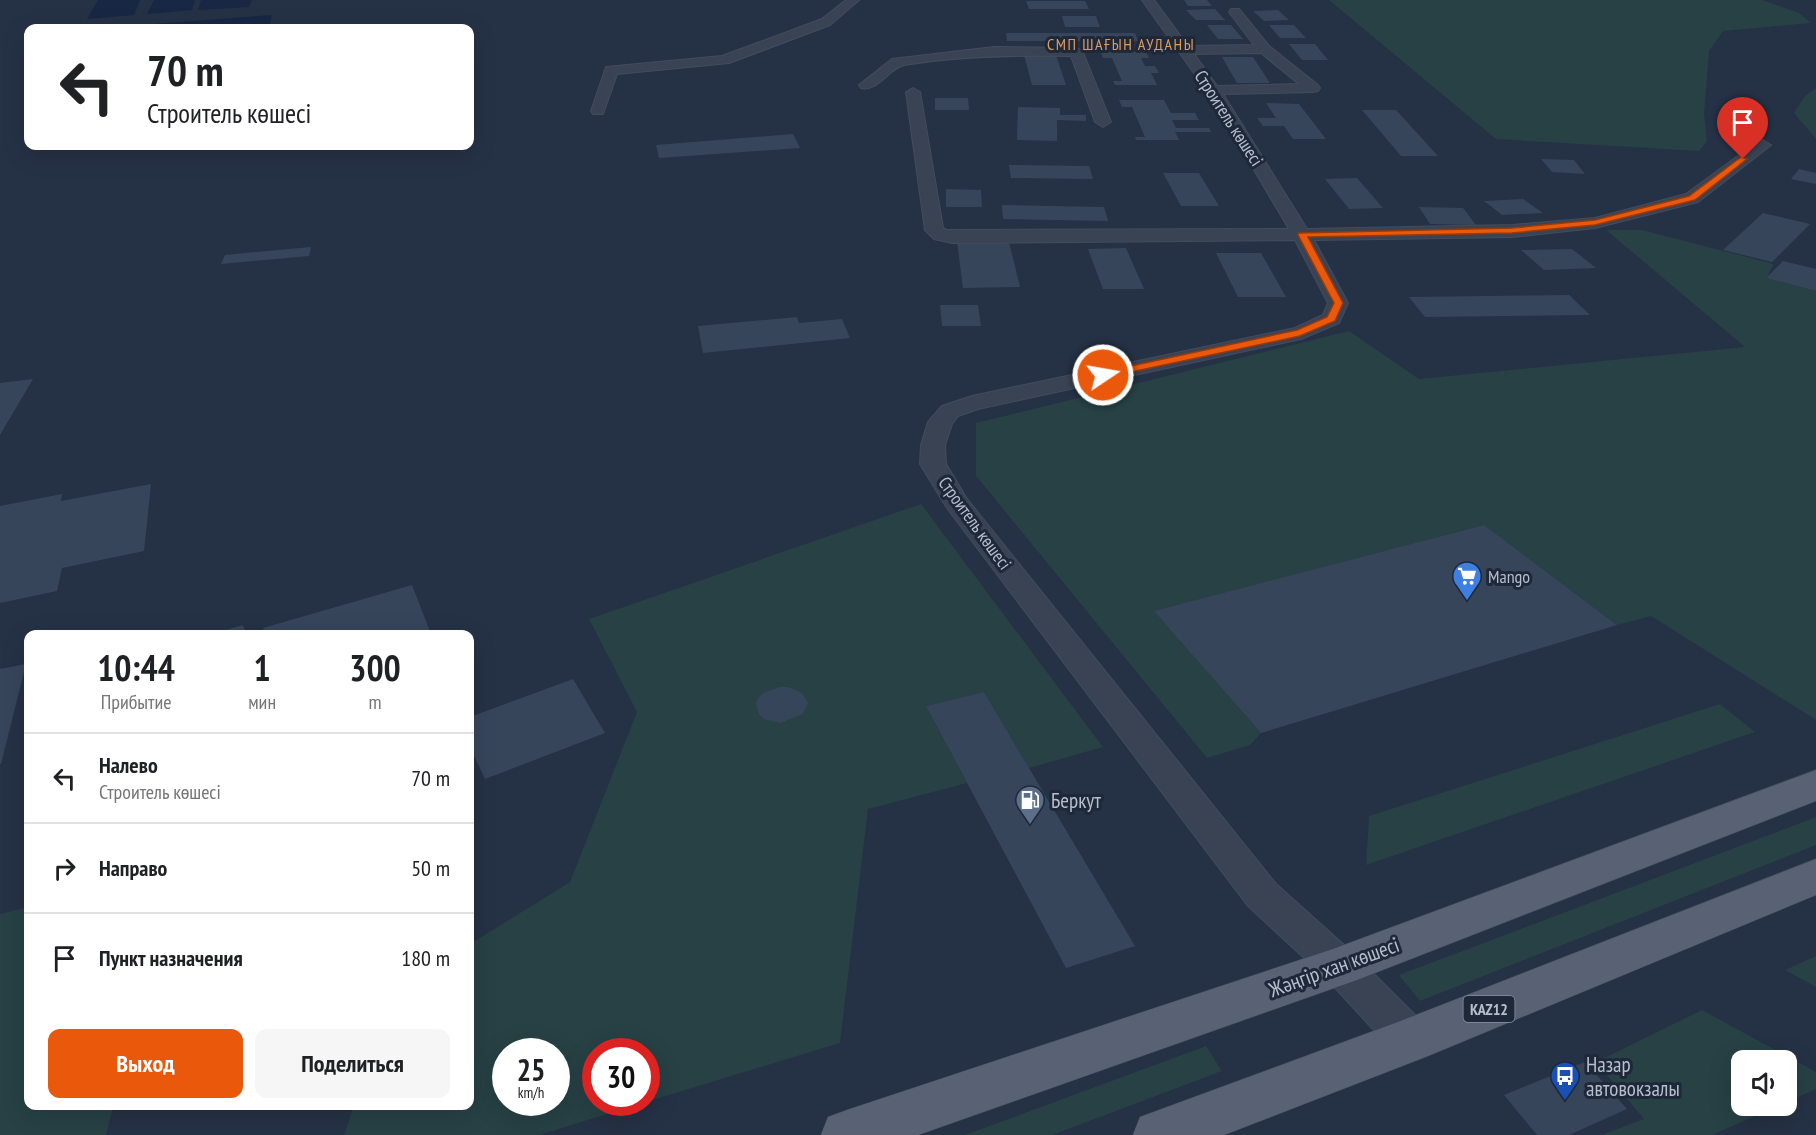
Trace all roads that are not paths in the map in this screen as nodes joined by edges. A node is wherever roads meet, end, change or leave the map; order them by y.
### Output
1 (853, 0) edge
2 (1148, 0) edge
3 (1235, 12) dead end
4 (1264, 49) junction
5 (1185, 50) junction
6 (866, 85) dead end
7 (1214, 90) junction
8 (913, 92) dead end
9 (598, 111) dead end
10 (1103, 122) dead end
11 (1763, 145) dead end
12 (1302, 235) junction
13 (1816, 785) edge
14 (1816, 876) edge
15 (1340, 966) junction
16 (1411, 1040) junction
17 (847, 1135) edge
18 (1159, 1135) edge

1 - 9 street
2 - 5 street, Строитель көшесі
3 - 4 street
4 - 5 street
4 - 7 street
5 - 7 street, Строитель көшесі
6 - 10 street
7 - 12 street, Строитель көшесі
8 - 12 street
11 - 12 street
12 - 15 street, Строитель көшесі
13 - 15 main road, Жәңгір хан көшесі
14 - 16 main road, KAZ12
15 - 16 street, Строитель көшесі
15 - 17 main road, Жәңгір хан көшесі
16 - 18 main road, KAZ12

